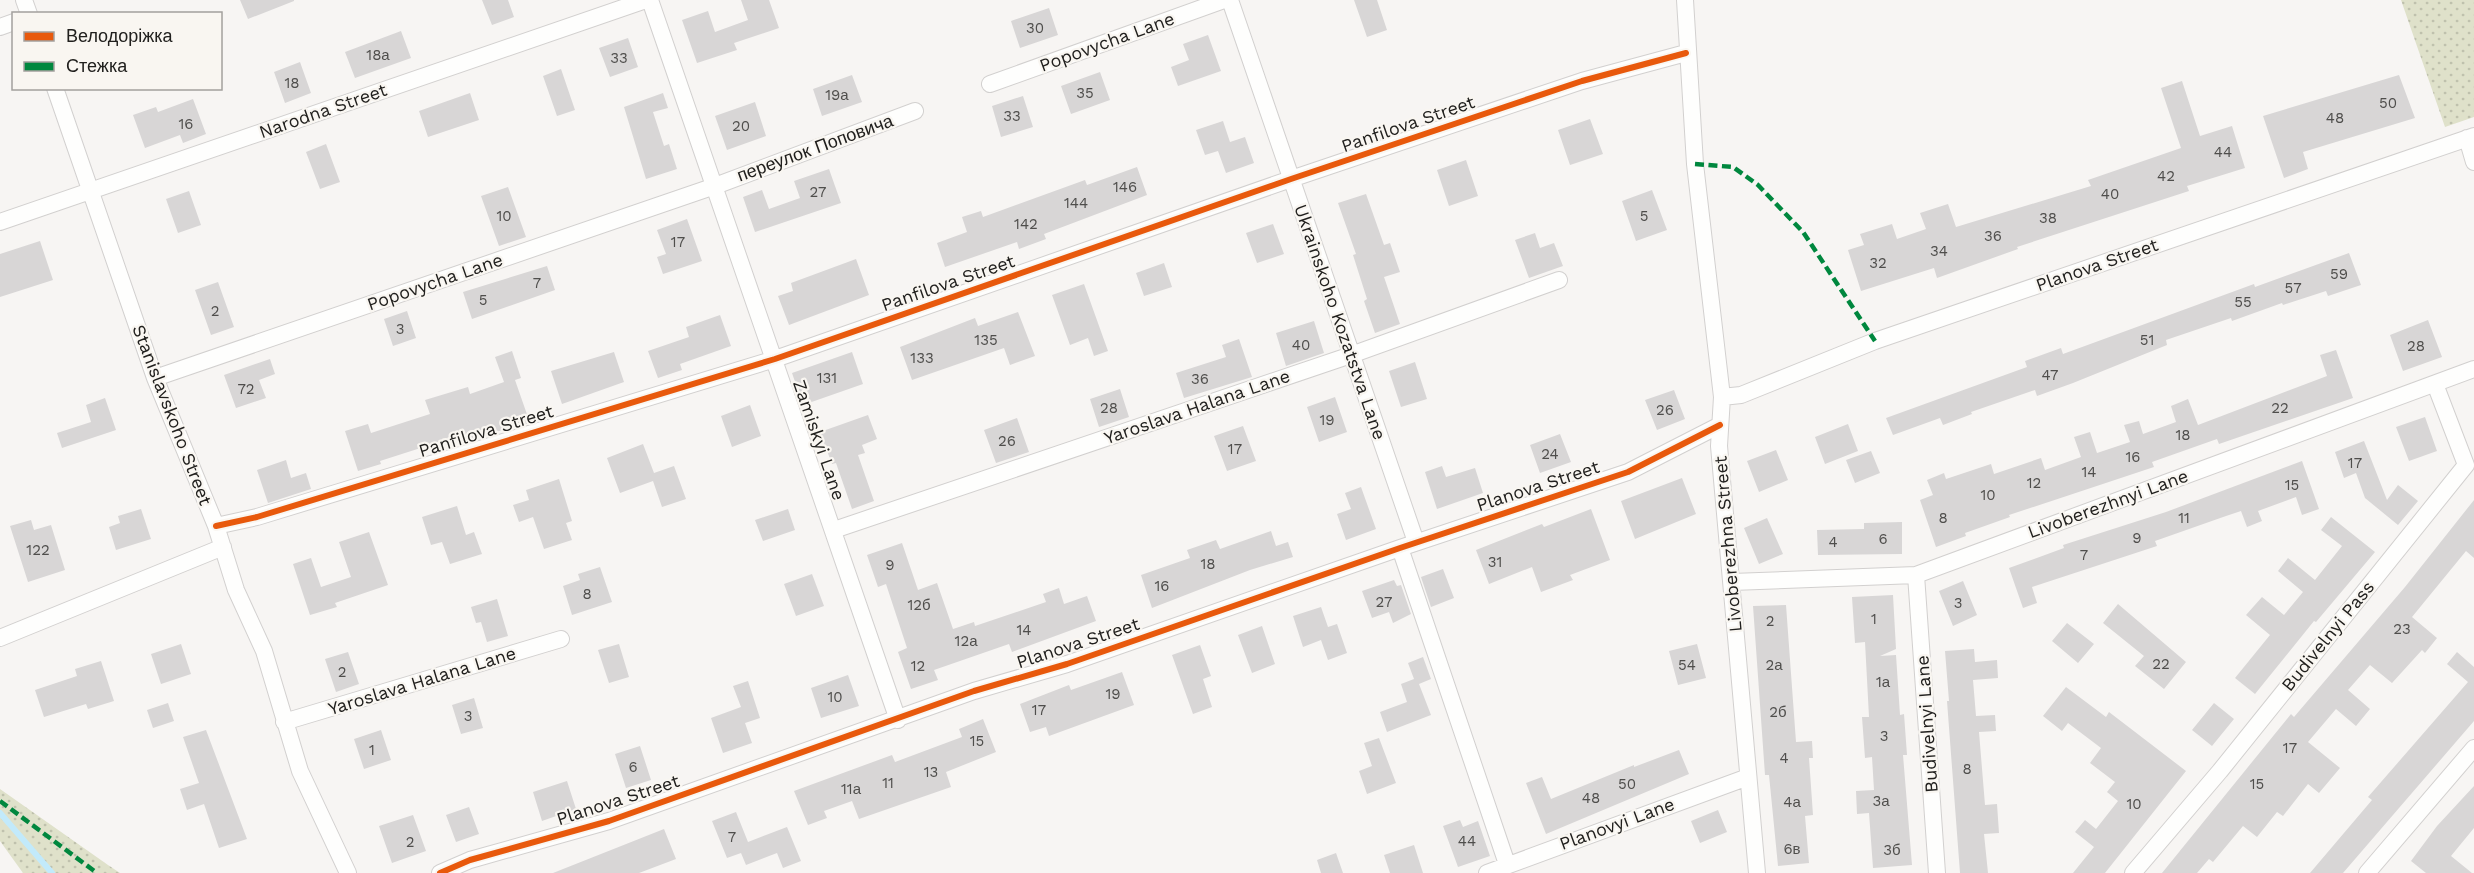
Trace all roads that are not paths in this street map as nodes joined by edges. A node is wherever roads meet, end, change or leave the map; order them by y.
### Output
1 (646, 0) edge
2 (650, 0) edge
3 (1224, 0) edge
4 (1230, 0) edge
5 (1685, 0) edge
6 (1686, 53) junction
7 (990, 84) dead end
8 (56, 90) edge
9 (915, 111) dead end
10 (2471, 137) edge
11 (2474, 162) edge
12 (1291, 179) junction
13 (714, 186) junction
14 (91, 191) junction
15 (0, 222) edge
16 (1559, 280) dead end
17 (1351, 355) junction
18 (775, 359) junction
19 (2474, 369) edge
20 (155, 378) junction
21 (2435, 384) junction
22 (1722, 397) junction
23 (1720, 425) junction
24 (216, 526) junction
25 (834, 530) junction
26 (1416, 542) junction
27 (223, 548) junction
28 (1400, 548) junction
29 (1916, 575) junction
30 (1732, 582) junction
31 (0, 638) edge
32 (561, 639) dead end
33 (898, 720) junction
34 (284, 722) junction
35 (2474, 748) edge
36 (1749, 777) junction
37 (1507, 864) junction
38 (348, 873) edge
39 (440, 873) edge
40 (1487, 873) edge
41 (1757, 873) edge
42 (1938, 873) edge
43 (2133, 873) edge
44 (2367, 873) edge

1 - 14 street, Narodna Street
2 - 13 street, Zamiskyi Lane
3 - 7 street, Popovycha Lane
4 - 12 street, Ukrainskoho Kozatstva Lane
5 - 6 street, Livoberezhna Street
6 - 12 street, Panfilova Street
6 - 22 street, Livoberezhna Street
8 - 14 street, Stanislavskoho Street
9 - 13 street, переулок Поповича
10 - 11 street
10 - 22 street, Planova Street
12 - 17 street, Ukrainskoho Kozatstva Lane
12 - 18 street, Panfilova Street
13 - 18 street, Zamiskyi Lane
13 - 20 street, Popovycha Lane
14 - 15 street, Narodna Street
14 - 20 street, Stanislavskoho Street
16 - 17 street, Yaroslava Halana Lane
17 - 25 street, Yaroslava Halana Lane
17 - 26 street, Ukrainskoho Kozatstva Lane
18 - 24 street, Panfilova Street
18 - 25 street, Zamiskyi Lane
19 - 21 street, Livoberezhnyi Lane
20 - 24 street, Stanislavskoho Street
21 - 29 street, Livoberezhnyi Lane
21 - 43 street, Budivelnyi Pass
22 - 23 street, Livoberezhna Street
23 - 26 street, Planova Street
23 - 30 street, Livoberezhna Street
24 - 27 street, Stanislavskoho Street
25 - 33 street, Zamiskyi Lane
26 - 28 street, Planova Street
27 - 31 street
27 - 34 street, Stanislavskoho Street
28 - 33 street, Planova Street
28 - 37 street
29 - 30 street, Livoberezhnyi Lane
29 - 42 street, Budivelnyi Lane
30 - 36 street, Livoberezhna Street
32 - 34 street, Yaroslava Halana Lane
33 - 39 street, Planova Street
34 - 38 street, Stanislavskoho Street
35 - 44 street
36 - 37 street, Planovyi Lane
36 - 41 street, Livoberezhna Street
37 - 40 street, Planovyi Lane

